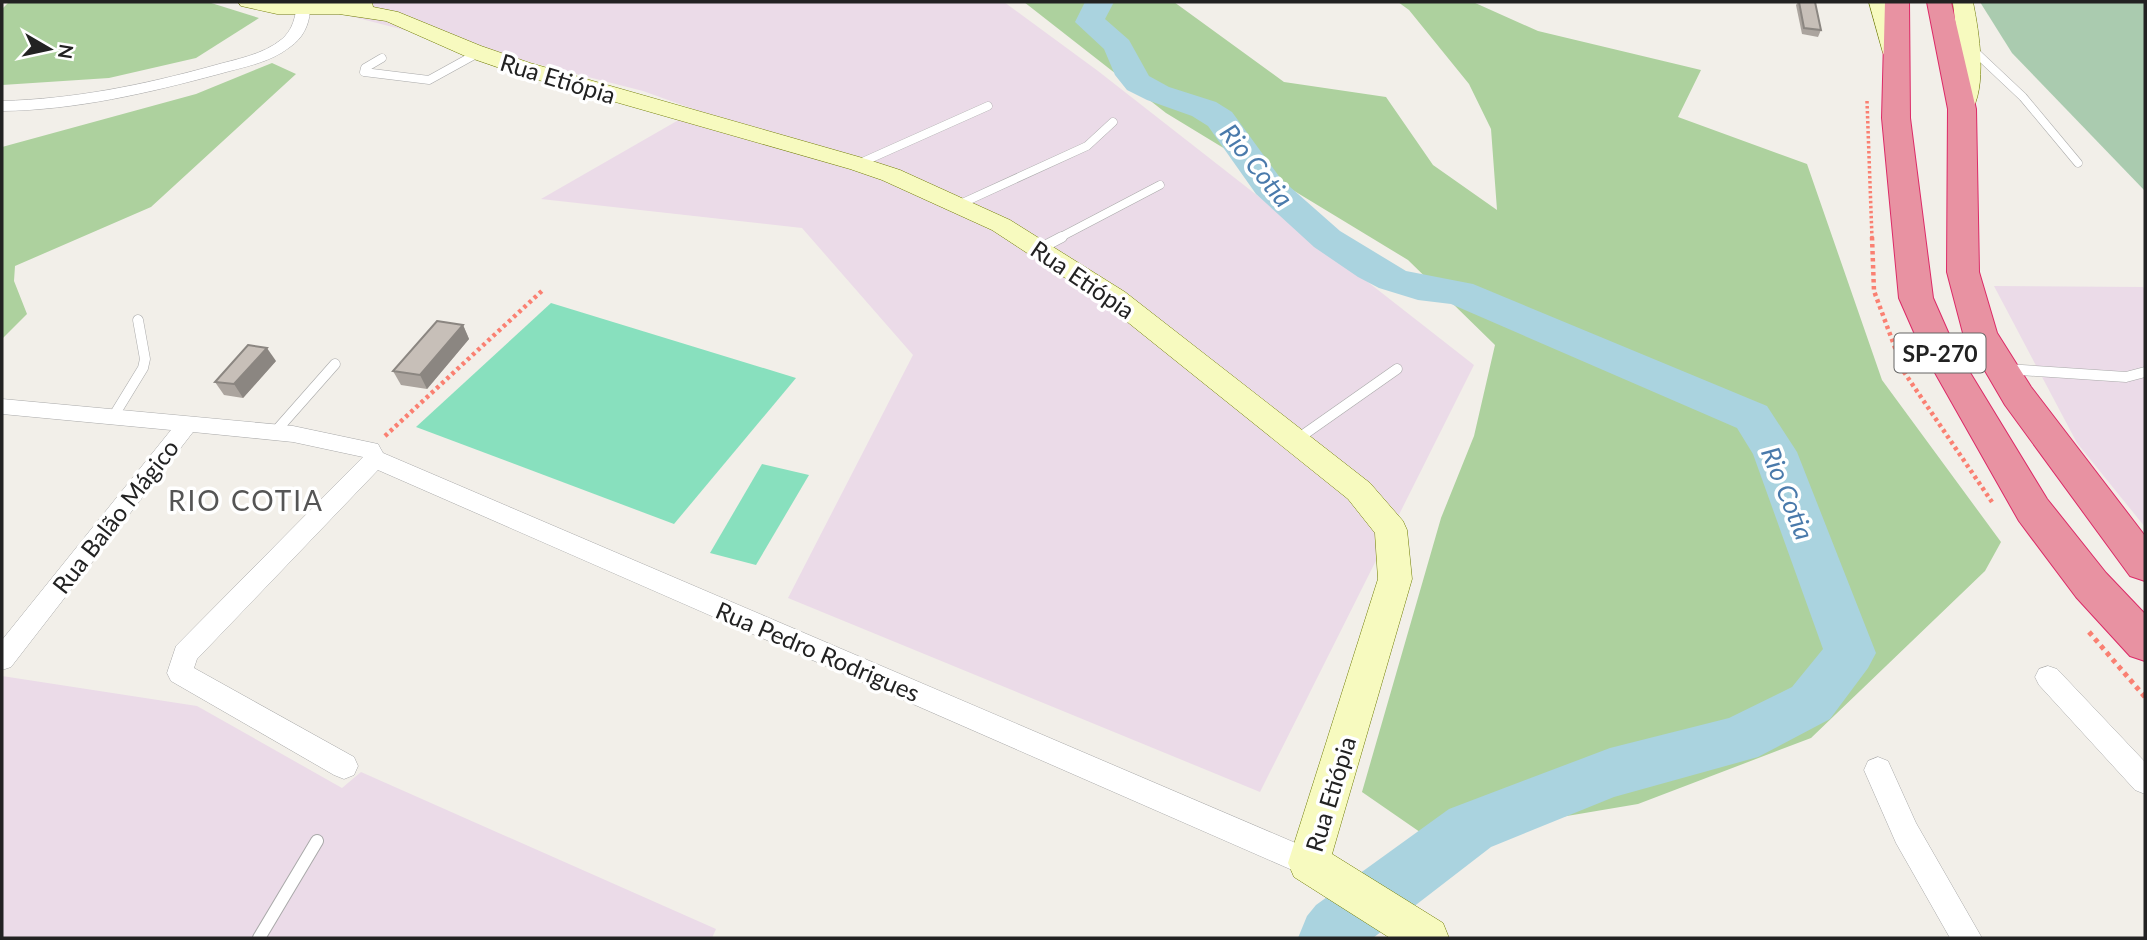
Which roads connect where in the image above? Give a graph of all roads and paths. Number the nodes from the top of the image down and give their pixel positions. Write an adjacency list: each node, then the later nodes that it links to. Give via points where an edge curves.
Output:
1 (248, 2): 7 (street)
2 (1879, 2): 10 (street)
3 (1896, 2): 10 (highway, SP-270)
4 (1939, 2): 14 (highway, SP-270)
5 (1963, 2): 8 (street)
6 (393, 6): 7 (street, Rua Etiópia); 9 (street, Rua Etiópia)
7 (303, 12): 12 (street, via 292,38 256,58 91,98)
8 (1970, 47): 14 (street, via 1970,79); 16 (lane, via 2023,97)
9 (478, 52): 11 (lane, via 429,80 364,72); 17 (street, Rua Etiópia)
10 (1894, 53): 34 (highway, SP-270, via 1896,118 1916,298 1938,348 2006,466 2033,510)
11 (382, 58)
12 (2, 106)
13 (988, 106): 17 (lane)
14 (1962, 109): 24 (highway, SP-270, via 1963,272 1980,333)
15 (1113, 122): 19 (lane, via 1087,146)
16 (2078, 163)
17 (858, 164): 19 (street, Rua Etiópia)
18 (1160, 185): 20 (lane)
19 (958, 205): 20 (street, Rua Etiópia)
20 (1039, 249): 31 (street, Rua Etiópia, via 1115,298)
21 (544, 289): 32 (path)
22 (138, 320): 28 (lane, via 143,368)
23 (335, 364): 30 (lane)
24 (2002, 368): 26 (lane, via 2113,377); 33 (highway, SP-270, via 2075,475)
25 (1397, 369): 31 (lane)
26 (2145, 372)
27 (2, 406): 28 (street, Rua Balão Mágico)
28 (113, 417): 29 (street, Rua Balão Mágico)
29 (189, 422): 30 (street, Rua Pedro Rodrigues); 37 (street, Rua Balão Mágico)
30 (275, 432): 32 (street, Rua Pedro Rodrigues)
31 (1295, 440): 43 (street, Rua Etiópia, via 1359,491 1391,530 1395,579)
32 (372, 455): 39 (street, via 185,654 180,673); 43 (street, Rua Pedro Rodrigues)
33 (2145, 565)
34 (2091, 585): 35 (highway, SP-270); 36 (highway)
35 (2145, 643)
36 (2145, 657)
37 (2, 659)
38 (2048, 677): 41 (street)
39 (344, 766)
40 (1878, 770): 46 (street, via 1906,833)
41 (2145, 781)
42 (317, 841): 45 (lane)
43 (1323, 872): 44 (street, Rua Pedro Rodrigues)
44 (1426, 936)
45 (259, 938)
46 (1967, 938)

